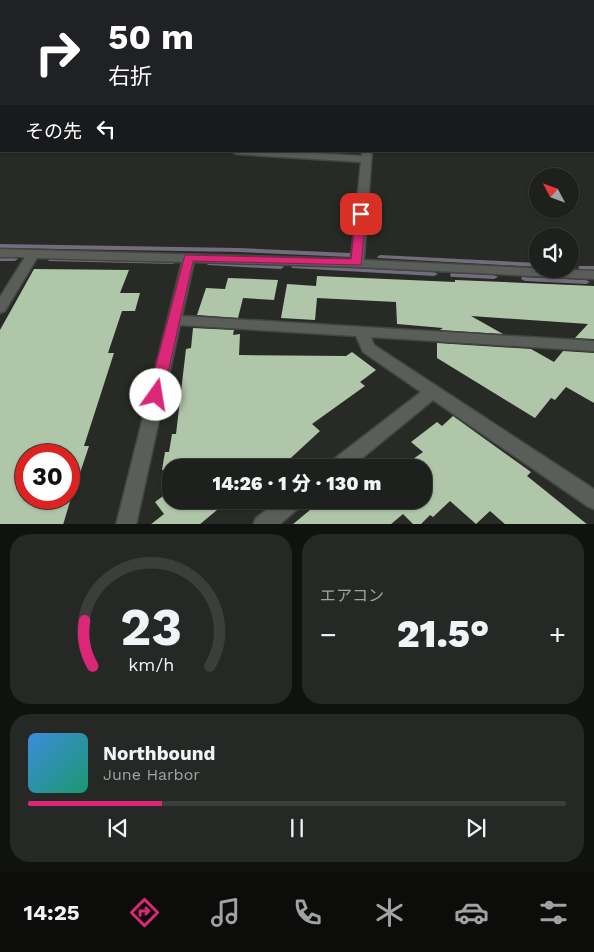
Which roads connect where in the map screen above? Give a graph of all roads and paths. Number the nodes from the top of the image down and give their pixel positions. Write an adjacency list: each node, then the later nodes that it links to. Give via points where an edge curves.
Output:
1 (269, 152): 2 (street)
2 (367, 155): 6 (street)
3 (0, 253): 4 (street)
4 (33, 254): 5 (street); 8 (street)
5 (188, 257): 6 (street); 9 (street)
6 (357, 263): 7 (street)
7 (594, 275)
8 (0, 308)
9 (173, 320): 10 (street); 16 (street)
10 (362, 332): 11 (street); 12 (street, via 368,348)
11 (594, 346)
12 (432, 392): 13 (street); 14 (street)
13 (347, 459)
14 (594, 500)
15 (282, 509): 17 (street)
16 (126, 524)
17 (263, 524)

